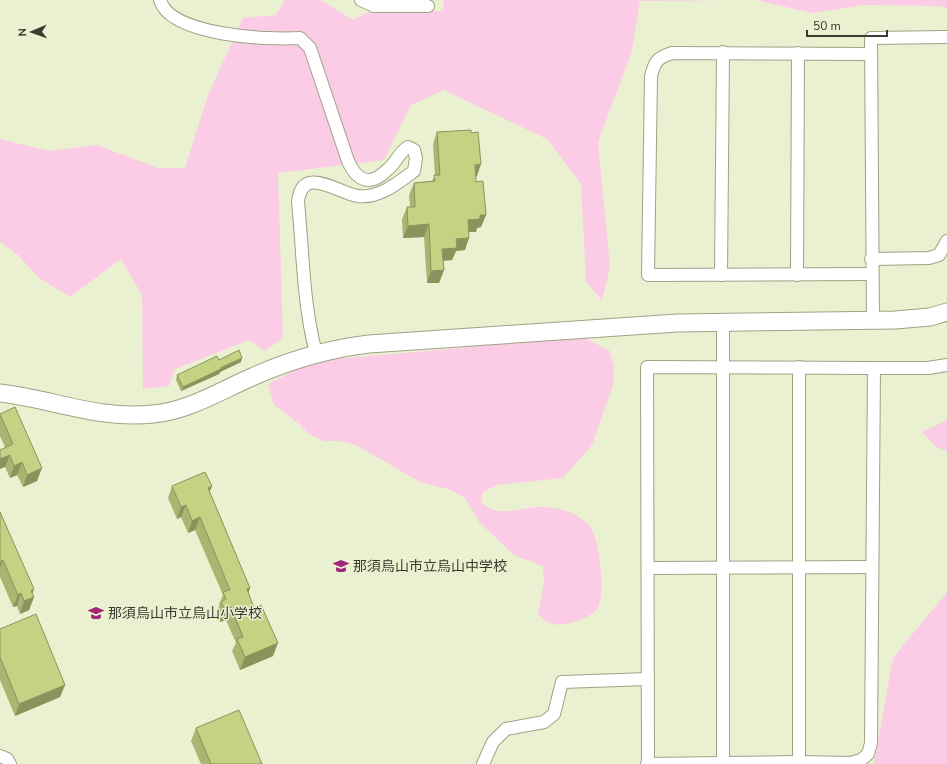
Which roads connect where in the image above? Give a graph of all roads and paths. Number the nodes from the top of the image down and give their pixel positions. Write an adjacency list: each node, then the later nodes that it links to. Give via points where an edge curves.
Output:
1 (160, 0): 16 (street, via 165,10 184,23 236,37 300,38 310,48 348,161 359,178 369,180 379,176 387,171 408,146 414,150 414,171 379,193 358,196 324,183 313,182 304,186 299,193 307,295)
2 (361, 0): 3 (street, via 374,6)
3 (428, 6)
4 (947, 37): 7 (street, via 871,38)
5 (723, 52): 6 (street); 11 (street); 11 (street, via 672,53 662,56 654,64 651,76 648,275)
6 (798, 53): 7 (street); 12 (street)
7 (870, 54): 9 (street)
8 (947, 241): 9 (street, via 939,255 929,258)
9 (871, 259): 10 (street)
10 (871, 274): 12 (street); 14 (street)
11 (721, 275): 12 (street)
12 (797, 275)
13 (947, 312): 14 (street, via 915,319)
14 (873, 321): 15 (street)
15 (723, 322): 16 (street, via 649,324 376,343); 18 (street)
16 (316, 353): 21 (street, via 188,405 154,414 98,413)
17 (947, 365): 20 (street, via 928,368)
18 (723, 367): 19 (street); 24 (street, via 647,367); 25 (street)
19 (799, 368): 20 (street); 22 (street)
20 (874, 368): 23 (street)
21 (0, 393)
22 (799, 567): 23 (street); 25 (street); 29 (street)
23 (872, 567): 29 (street, via 871,743 868,754 861,760 850,763)
24 (648, 568): 25 (street); 26 (street)
25 (723, 568): 28 (street)
26 (648, 679): 31 (street, via 562,682 554,714 544,722 506,729 493,742); 32 (street)
27 (0, 756): 30 (street, via 7,759)
28 (723, 762): 29 (street); 32 (street)
29 (799, 762)
30 (10, 764)
31 (483, 764)
32 (648, 764)

